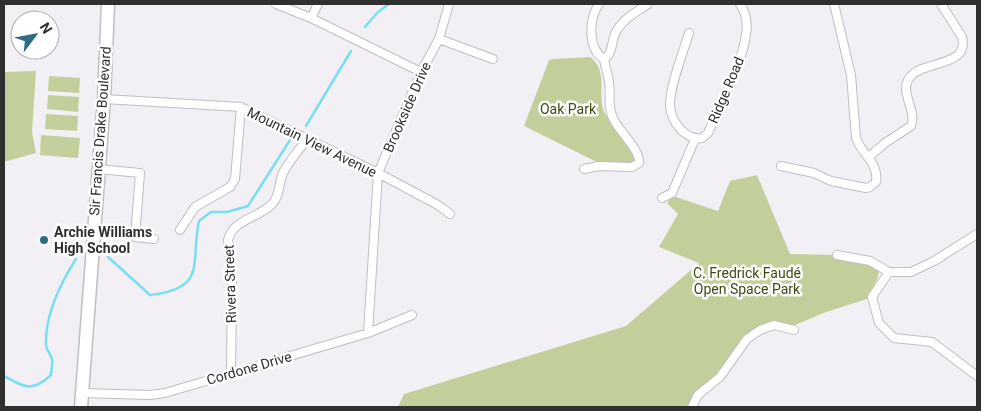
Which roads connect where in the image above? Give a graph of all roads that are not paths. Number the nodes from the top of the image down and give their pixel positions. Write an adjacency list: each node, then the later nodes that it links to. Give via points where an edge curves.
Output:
1 (108, 4): 16 (main road, Sir Francis Drake Boulevard)
2 (276, 4): 10 (street)
3 (318, 4): 10 (street)
4 (449, 4): 12 (street, Brookside Drive)
5 (599, 4): 14 (street, via 592,22 592,37 595,50)
6 (648, 4): 14 (street, via 627,18 617,30 611,52)
7 (740, 4): 19 (street, Ridge Road, via 747,20 744,48 708,133)
8 (834, 4): 20 (street, via 851,75 856,138 858,145)
9 (941, 4): 20 (street, via 962,37 960,53 950,61 927,66 913,74 905,90 912,114 911,126)
10 (311, 18): 15 (street)
11 (689, 33): 19 (street, via 670,105 675,122)
12 (438, 39): 13 (street); 15 (street, Brookside Drive)
13 (493, 59)
14 (604, 59): 23 (street, via 609,82 609,110 640,160 632,166)
15 (421, 72): 24 (street, Brookside Drive)
16 (104, 99): 17 (street, Mountain View Avenue); 22 (main road, Sir Francis Drake Boulevard)
17 (241, 107): 18 (street, Mountain View Avenue); 27 (street, via 235,179 230,187 195,206)
18 (307, 139): 24 (street, Mountain View Avenue); 35 (street, Rivera Street, via 283,172 275,201 236,226 229,235 232,281)
19 (695, 139): 25 (street, via 672,193)
20 (870, 156): 21 (street, via 876,179 866,188)
21 (781, 166)
22 (98, 169): 29 (street, via 140,172 136,237); 37 (main road, Sir Francis Drake Boulevard)
23 (584, 169)
24 (378, 173): 26 (street, Mountain View Avenue); 34 (street, Brookside Drive)
25 (662, 198)
26 (450, 214)
27 (180, 230)
28 (977, 234): 31 (street, via 911,272)
29 (154, 238)
30 (837, 255): 31 (street, via 870,261)
31 (889, 272): 36 (street, via 872,297 879,324 894,338 932,342)
32 (412, 315): 34 (street, Cordone Drive)
33 (794, 330): 39 (street, via 774,325 747,339 720,377 698,395)
34 (368, 333): 35 (street, Cordone Drive)
35 (230, 373): 37 (street, Cordone Drive, via 165,393)
36 (977, 376)
37 (82, 393): 38 (main road, Sir Francis Drake Boulevard)
38 (80, 407)
39 (692, 407)

